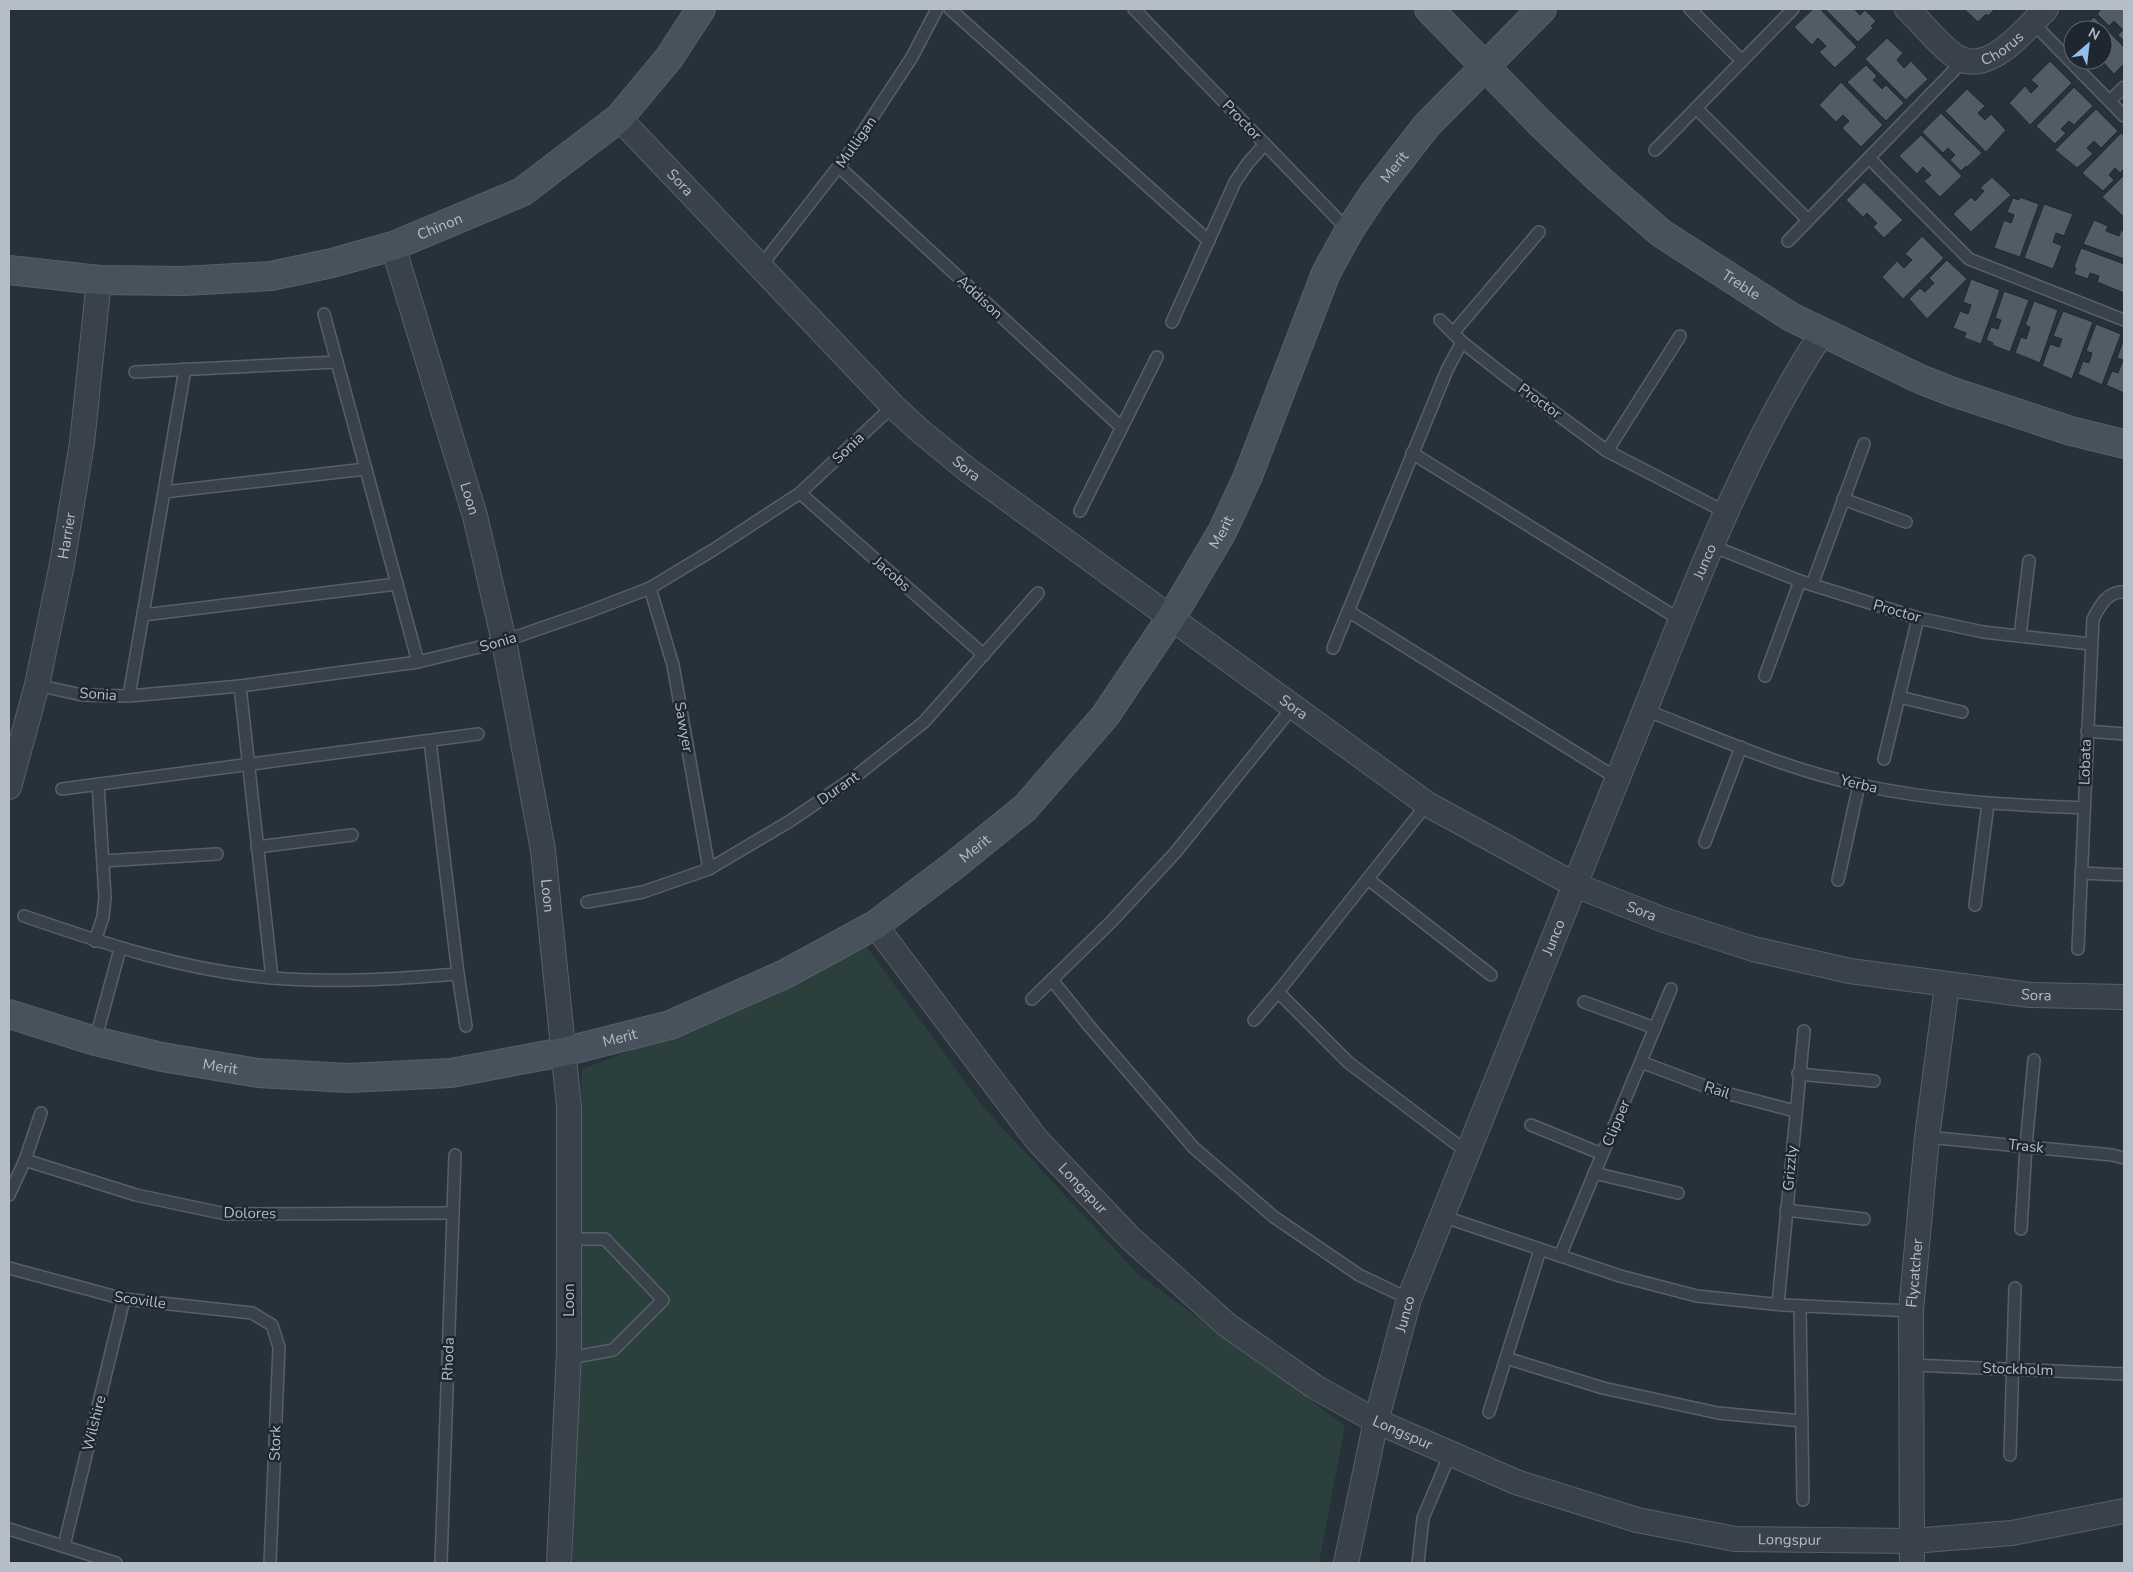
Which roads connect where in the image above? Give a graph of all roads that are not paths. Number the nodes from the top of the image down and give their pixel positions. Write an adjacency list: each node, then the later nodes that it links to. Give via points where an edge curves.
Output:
1 (701, 9): 18 (street, Chinon, via 669,58)
2 (937, 9): 22 (lane, Mulligan, via 912,57)
3 (950, 9): 26 (lane)
4 (1134, 9): 19 (lane, Proctor)
5 (1429, 9): 13 (street, Treble)
6 (1542, 9): 13 (street, Merit)
7 (1690, 9): 12 (lane)
8 (1793, 9): 12 (lane)
9 (1908, 9): 11 (street, Chorus, via 1952,54)
10 (2039, 16): 11 (street, Chorus, via 2005,50 1976,62); 15 (lane)
11 (1964, 60): 21 (lane)
12 (1742, 61): 16 (lane)
13 (1485, 64): 24 (street, Merit, via 1426,125); 37 (street, Treble, via 1540,123 1661,233 1791,317)
14 (2124, 87): 15 (lane)
15 (2110, 101): 17 (lane)
16 (1696, 108): 20 (lane); 23 (lane)
17 (2124, 116)
18 (619, 118): 28 (street, Chinon, via 522,192); 29 (street, Sora)
19 (1265, 144): 24 (lane, Proctor); 26 (lane, via 1235,182)
20 (1655, 150)
21 (1869, 158): 23 (lane); 34 (lane, via 1970,259)
22 (838, 167): 29 (lane, Mulligan); 45 (lane, Addison)
23 (1808, 220): 27 (lane)
24 (1349, 231): 67 (street, Merit, via 1326,274 1248,476 1222,532)
25 (1538, 232): 36 (lane)
26 (1209, 241): 35 (lane)
27 (1788, 241)
28 (393, 246): 31 (street, Chinon, via 271,276 184,281); 71 (street, Loon, via 475,516)
29 (761, 266): 44 (street, Sora)
30 (9, 270): 31 (street, Chinon)
31 (99, 280): 77 (street, Harrier, via 82,443)
32 (324, 314): 41 (lane)
33 (1440, 320): 36 (lane, Proctor)
34 (2124, 320)
35 (1172, 322)
36 (1453, 333): 39 (lane, Proctor)
37 (1822, 333): 47 (street, Treble, via 1953,392 2071,431); 55 (street, Junco, via 1778,405)
38 (1680, 336): 48 (lane)
39 (1462, 342): 48 (lane, Proctor); 49 (lane)
40 (1157, 357): 45 (lane)
41 (337, 362): 42 (lane); 50 (lane)
42 (185, 369): 43 (lane); 51 (lane)
43 (134, 372)
44 (893, 406): 52 (lane, Sonia); 67 (street, Sora, via 969,471)
45 (1121, 427): 54 (lane)
46 (1864, 444): 53 (lane)
47 (2124, 444)
48 (1607, 451): 55 (lane, Proctor)
49 (1412, 454): 65 (lane); 69 (lane)
50 (366, 469): 51 (lane); 60 (lane)
51 (164, 492): 66 (lane)
52 (800, 494): 62 (lane, Sonia); 74 (lane, Jacobs)
53 (1844, 499): 56 (lane); 61 (lane)
54 (1080, 511)
55 (1727, 513): 57 (street, Junco)
56 (1906, 522)
57 (1712, 546): 59 (lane, Proctor); 69 (street, Junco)
58 (2029, 561): 70 (lane)
59 (1800, 581): 61 (lane, Proctor); 76 (lane)
60 (397, 584): 66 (lane); 75 (lane)
61 (1812, 585): 68 (lane, Proctor)
62 (650, 588): 71 (lane, Sonia); 104 (lane, Sawyer, via 673,665)
63 (2124, 592): 72 (lane, Lobata, via 2103,599 2093,619)
64 (1038, 593): 74 (lane, Durant)
65 (1348, 611): 73 (lane); 91 (lane)
66 (144, 615): 79 (lane)
67 (1170, 618): 81 (street, Sora); 113 (street, Merit, via 1105,716 1025,808)
68 (1918, 618): 70 (lane, Proctor); 80 (lane)
69 (1682, 620): 82 (street, Junco)
70 (2020, 636): 72 (lane, Proctor)
71 (504, 642): 75 (lane, Sonia); 133 (street, Loon, via 543,850)
72 (2090, 644): 84 (lane, Lobata)
73 (1333, 648)
74 (984, 655): 104 (lane, Durant, via 924,722 856,776 790,821)
75 (418, 662): 78 (lane, Sonia)
76 (1765, 676)
77 (37, 685): 79 (lane, Sonia, via 82,695); 94 (street, Harrier)
78 (240, 686): 79 (lane, Sonia); 90 (lane)
79 (129, 696)
80 (1899, 697): 83 (lane); 89 (lane)
81 (1292, 708): 96 (street, Sora); 120 (lane, via 1175,853 1112,922)
82 (1645, 710): 88 (lane, Yerba); 91 (street, Junco)
83 (1962, 712)
84 (2087, 731): 86 (lane); 98 (lane, Lobata)
85 (478, 734): 87 (lane)
86 (2124, 734)
87 (430, 741): 90 (lane); 117 (lane)
88 (1741, 747): 93 (lane, Yerba); 100 (lane)
89 (1884, 759)
90 (248, 764): 92 (lane); 101 (lane)
91 (1618, 779): 109 (street, Junco)
92 (98, 784): 95 (lane); 103 (lane)
93 (1860, 785): 97 (lane, Yerba); 108 (lane)
94 (9, 787)
95 (62, 789)
96 (1427, 804): 107 (lane); 109 (street, Sora)
97 (1988, 804): 98 (lane, Yerba); 111 (lane)
98 (2084, 808): 105 (lane, Lobata)
99 (352, 835): 101 (lane)
100 (1705, 842)
101 (258, 847): 119 (lane)
102 (217, 854): 103 (lane)
103 (103, 861): 114 (lane, via 105,907)
104 (709, 868): 110 (lane, Durant, via 643,892)
105 (2081, 873): 106 (lane); 116 (lane, Lobata)
106 (2124, 876)
107 (1368, 879): 118 (lane); 123 (lane)
108 (1838, 880)
109 (1575, 885): 121 (street, Sora, via 1664,920 1753,949 1850,971); 143 (street, Junco)
110 (587, 902)
111 (1975, 905)
112 (24, 916): 114 (lane)
113 (875, 925): 133 (street, Merit, via 786,974 670,1025); 173 (street, Longspur, via 1037,1140 1130,1238 1227,1325 1315,1387)
114 (95, 941): 115 (lane)
115 (120, 949): 119 (lane, via 170,962); 132 (lane)
116 (2078, 949)
117 (458, 974): 119 (lane, via 363,981); 129 (lane)
118 (1491, 975)
119 (272, 978)
120 (1052, 980): 125 (lane); 162 (lane, via 1194,1148 1274,1217 1359,1275)
121 (1947, 985): 124 (street, Sora, via 2030,995); 141 (street, Flycatcher)
122 (1671, 989): 130 (lane, Clipper)
123 (1278, 992): 128 (lane); 143 (lane, via 1348,1063)
124 (2124, 997)
125 (1032, 999)
126 (1584, 1002): 130 (lane)
127 (9, 1014): 132 (street, Merit)
128 (1254, 1020)
129 (466, 1026)
130 (1655, 1028): 135 (lane, Clipper)
131 (1804, 1031): 136 (lane, Grizzly)
132 (95, 1041): 133 (street, Merit, via 162,1057 258,1073 349,1078 451,1073)
133 (563, 1052): 156 (street, Loon, via 569,1107)
134 (2034, 1060): 142 (lane)
135 (1641, 1062): 138 (lane, Rail, via 1718,1091); 144 (lane, Clipper)
136 (1798, 1074): 137 (lane); 138 (lane, Grizzly)
137 (1874, 1081)
138 (1795, 1110): 151 (lane, Grizzly)
139 (41, 1113): 147 (lane)
140 (1531, 1125): 144 (lane)
141 (1927, 1137): 142 (lane, Trask); 165 (street, Flycatcher)
142 (2026, 1146): 146 (lane, Trask); 155 (lane)
143 (1467, 1152): 153 (street, Junco)
144 (1602, 1154): 148 (lane, Clipper)
145 (455, 1155): 152 (lane, Rhoda)
146 (2124, 1158)
147 (24, 1160): 150 (lane); 152 (lane, Dolores, via 136,1196 226,1214)
148 (1594, 1172): 149 (lane); 158 (lane, Clipper)
149 (1678, 1193)
150 (9, 1195)
151 (1786, 1210): 154 (lane); 163 (lane, Grizzly)
152 (454, 1213): 184 (lane, Rhoda)
153 (1442, 1216): 157 (lane); 162 (street, Junco)
154 (1864, 1219)
155 (2021, 1229)
156 (569, 1239): 167 (street, Loon); 167 (lane, via 605,1239 663,1300 613,1350)
157 (1540, 1250): 158 (lane); 168 (lane)
158 (1560, 1256): 163 (lane, via 1697,1296)
159 (9, 1268): 161 (lane, Scoville)
160 (2015, 1288): 170 (lane)
161 (124, 1299): 166 (lane, Scoville, via 252,1313); 180 (lane, Wilshire)
162 (1409, 1299): 173 (street, Junco)
163 (1778, 1304): 164 (lane)
164 (1800, 1306): 165 (lane); 174 (lane)
165 (1911, 1311): 169 (street, Flycatcher)
166 (272, 1324): 183 (lane, Stork, via 279,1347)
167 (569, 1358): 185 (street, Loon)
168 (1506, 1358): 172 (lane); 174 (lane, via 1603,1388 1718,1412)
169 (1912, 1365): 170 (lane, Stockholm); 181 (street, Flycatcher)
170 (2012, 1369): 171 (lane, Stockholm); 176 (lane)
171 (2124, 1374)
172 (1489, 1412)
173 (1376, 1421): 175 (street, Longspur); 186 (street, Junco)
174 (1802, 1421): 177 (lane)
175 (1450, 1454): 181 (street, Longspur, via 1516,1482 1637,1520 1736,1539); 187 (lane, via 1423,1518)
176 (2010, 1455)
177 (1803, 1500)
178 (2124, 1511): 181 (street, Longspur)
179 (9, 1529): 180 (lane)
180 (64, 1546): 182 (lane)
181 (1912, 1552)
182 (116, 1563)
183 (270, 1563)
184 (441, 1563)
185 (559, 1563)
186 (1346, 1563)
187 (1418, 1563)

